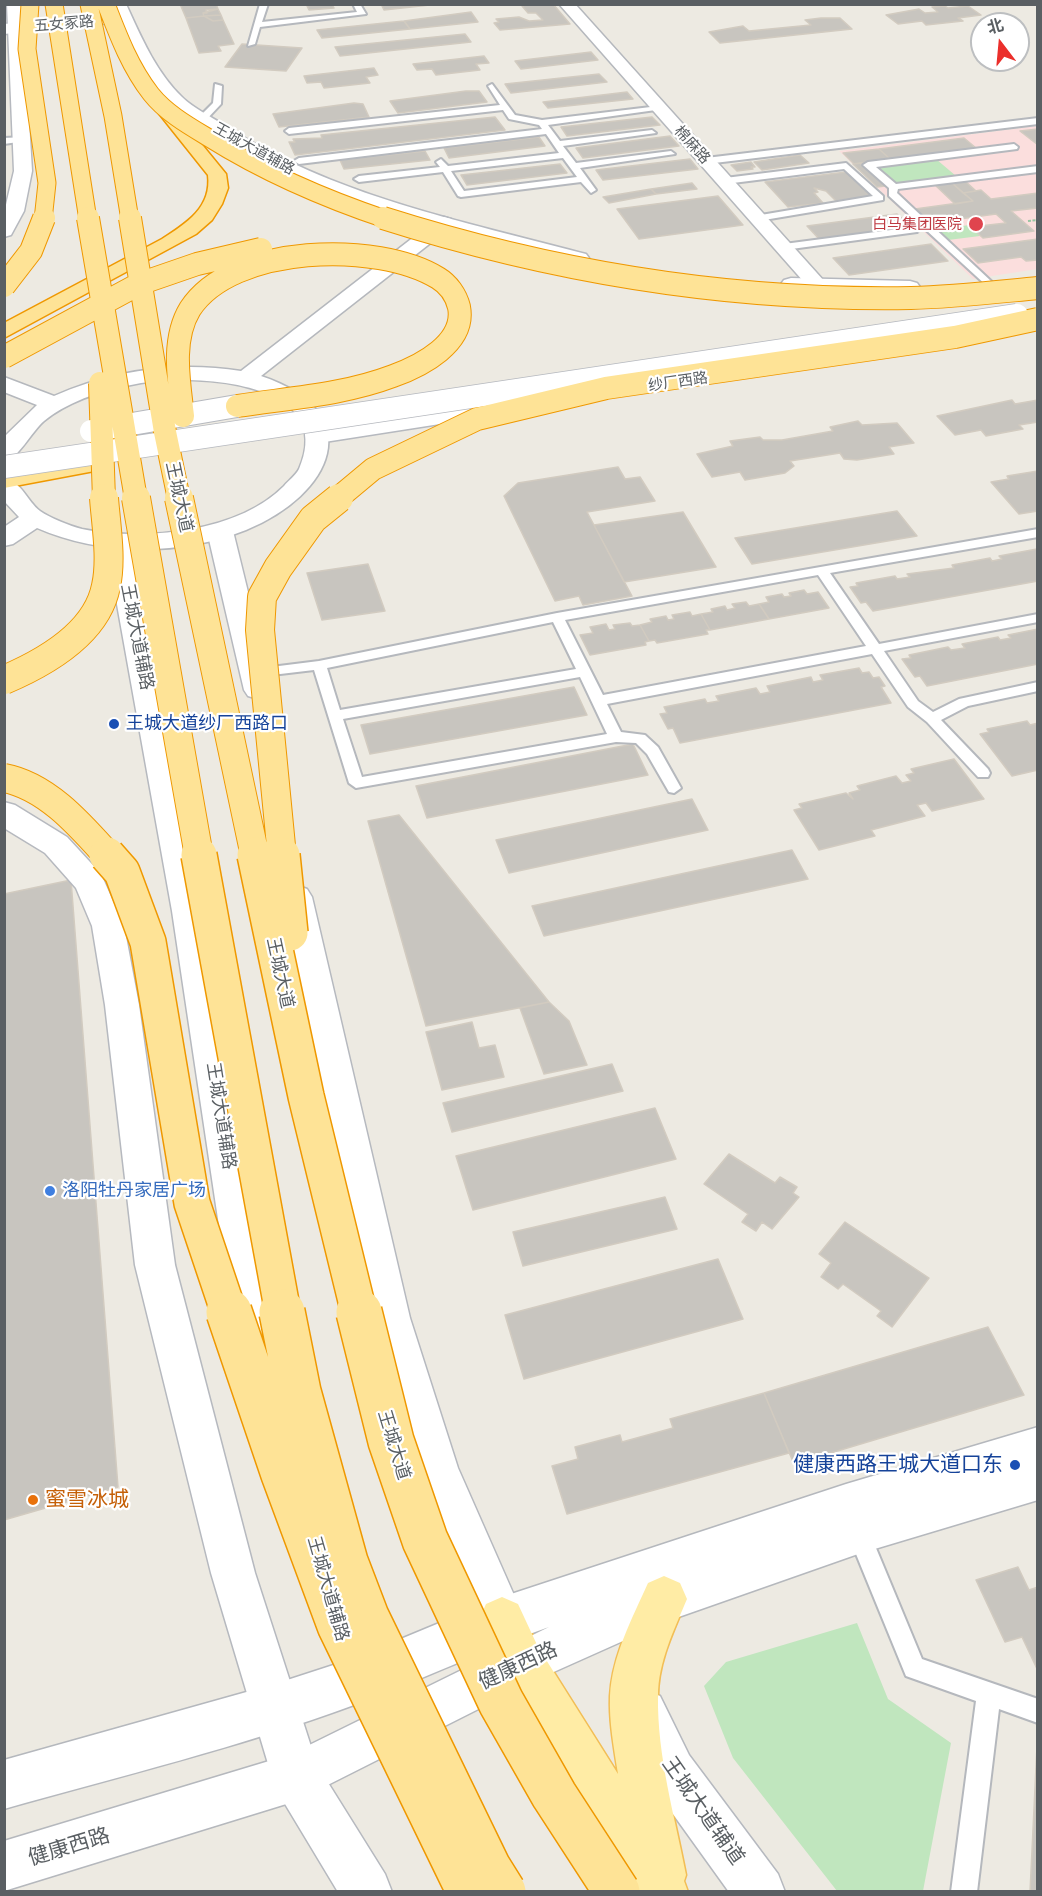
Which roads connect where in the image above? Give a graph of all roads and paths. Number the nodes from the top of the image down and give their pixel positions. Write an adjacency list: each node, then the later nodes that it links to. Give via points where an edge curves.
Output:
1 (14, 4): 13 (main road)
2 (22, 4): 13 (main road)
3 (30, 4): 53 (highway, bridge, via 27,49 48,205 34,247)
4 (54, 4): 59 (highway, bridge)
5 (89, 4): 96 (highway, 王城大道, bridge, via 113,116 165,432)
6 (106, 4): 17 (highway, bridge, via 126,53)
7 (112, 4): 11 (main road, 王城大道辅路)
8 (264, 4): 12 (lane)
9 (356, 4): 12 (lane, via 362,14)
10 (566, 4): 19 (main road, 棉麻路)
11 (121, 11): 13 (main road, 五女冢路); 20 (main road, 王城大道辅路, via 137,47 162,84 177,102)
12 (259, 25): 14 (lane)
13 (11, 29): 28 (main road)
14 (251, 44)
15 (218, 86): 20 (lane, via 217,104)
16 (492, 86): 18 (lane)
17 (154, 97): 50 (highway, bridge, via 200,132 256,166 350,207 514,255); 61 (highway, bridge, via 217,174 219,188 213,204 205,216 170,243)
18 (506, 107): 22 (lane, via 512,117); 24 (lane)
19 (659, 109): 22 (lane); 34 (main road, 棉麻路)
20 (202, 119): 46 (main road, 王城大道辅路, via 290,171 382,206)
21 (1038, 121): 23 (lane)
22 (542, 123): 25 (lane)
23 (990, 126): 27 (lane); 34 (lane)
24 (289, 131)
25 (548, 132): 29 (lane); 30 (lane)
26 (652, 133): 29 (lane)
27 (998, 133)
28 (13, 140): 48 (main road, via 23,171 15,211)
29 (558, 144): 32 (lane)
30 (431, 145): 33 (lane); 37 (lane)
31 (671, 154): 35 (lane)
32 (565, 155): 35 (lane); 37 (lane)
33 (299, 160)
34 (706, 161): 40 (main road, 棉麻路)
35 (574, 166): 39 (lane)
36 (1038, 168): 41 (lane); 41 (lane, via 1016,149 868,165)
37 (446, 169): 38 (lane); 39 (lane, via 461,194)
38 (359, 179)
39 (583, 179): 42 (lane)
40 (725, 181): 43 (main road, 棉麻路); 43 (lane, via 846,166 880,198)
41 (894, 187): 52 (lane, via 892,194)
42 (591, 190)
43 (758, 218): 49 (main road, 棉麻路)
44 (1038, 220): 45 (path)
45 (1028, 221)
46 (450, 225): 54 (main road, via 567,255 655,272); 63 (main road)
47 (914, 230): 49 (lane)
48 (4, 231)
49 (784, 247): 54 (main road, 棉麻路)
50 (640, 280): 55 (highway, bridge, via 765,294 896,298); 62 (highway, bridge, via 398,241 323,241 241,253 159,276)
51 (1038, 280): 52 (main road)
52 (988, 284): 54 (main road)
53 (4, 286)
54 (818, 286)
55 (1038, 288)
56 (1038, 296): 70 (main road, bridge)
57 (1038, 312): 65 (main road, bridge)
58 (1038, 319): 96 (highway, bridge, via 955,337 606,388 477,419 373,469 314,519 262,597 260,630)
59 (106, 330): 87 (highway, bridge, via 99,418 106,589 96,611 77,634 47,659); 115 (highway, bridge, via 246,1123 298,1392 345,1562 366,1617)
60 (1038, 330): 69 (main road, 纱厂西路)
61 (4, 332)
62 (4, 357)
63 (253, 382): 68 (main road, via 198,372 147,375 98,386); 69 (main road, via 290,398 309,415)
64 (4, 384): 68 (main road)
65 (523, 389): 72 (main road, bridge); 73 (main road, bridge)
66 (4, 401): 68 (main road)
67 (237, 406): 70 (main road, bridge); 96 (highway, bridge, via 360,386 424,361 451,339 457,329 461,320 456,296 437,277 404,263 322,255 273,262 222,281 199,298 182,333 177,354 188,469)
68 (46, 409): 71 (main road, via 16,435)
69 (318, 436): 76 (main road, via 316,462 298,489 265,513)
70 (4, 448)
71 (4, 455)
72 (97, 464): 74 (highway)
73 (4, 467)
74 (4, 483): 75 (main road, via 12,501)
75 (33, 519): 78 (main road); 79 (main road, via 71,536)
76 (220, 531): 79 (main road, via 171,542); 86 (main road)
77 (1038, 533): 80 (lane)
78 (4, 539)
79 (119, 543): 103 (main road, 王城大道辅路, via 188,910 248,1286 282,1432)
80 (822, 570): 81 (lane); 83 (lane)
81 (557, 617): 84 (lane); 85 (lane)
82 (1038, 618): 83 (lane)
83 (876, 649): 89 (lane); 91 (lane, via 913,704)
84 (319, 665): 86 (lane); 90 (lane)
85 (584, 672): 89 (lane); 90 (lane)
86 (254, 673): 101 (main road, via 297,900 390,1318 438,1471)
87 (4, 680)
88 (1038, 686): 91 (lane, via 964,702)
89 (598, 701): 92 (lane)
90 (335, 716): 92 (lane, via 356,783)
91 (932, 718): 93 (lane)
92 (616, 736): 95 (lane, via 640,738 653,751)
93 (982, 773)
94 (7, 787): 106 (main road, via 90,882 108,926 122,1005 155,1265 230,1561); 114 (highway, bridge, via 46,798 76,820 100,844 125,881 148,942 192,1203 280,1462 339,1625)
95 (674, 788)
96 (306, 1096): 116 (highway, 王城大道, bridge, via 391,1441 425,1540 501,1702 554,1795)
97 (1038, 1448): 101 (main road, via 846,1506)
98 (1038, 1478): 99 (main road, 健康西路)
99 (858, 1532): 100 (main road, 健康西路); 104 (lane, via 914,1668)
100 (664, 1599): 102 (main road, 健康西路); 105 (main road, via 644,1648)
101 (502, 1620): 102 (main road); 103 (main road)
102 (522, 1663): 108 (main road, 健康西路); 117 (main road)
103 (355, 1681): 106 (main road); 108 (main road, 王城大道辅路)
104 (990, 1694): 107 (lane); 119 (lane)
105 (634, 1695): 117 (main road, via 638,1743); 118 (main road, 王城大道辅道, via 672,1773)
106 (275, 1708): 109 (main road); 110 (main road)
107 (1038, 1711)
108 (375, 1736): 109 (main road, 健康西路); 113 (main road)
109 (296, 1777): 111 (main road, 健康西路); 112 (main road)
110 (4, 1785)
111 (4, 1866)
112 (368, 1892)
113 (455, 1892)
114 (473, 1892)
115 (503, 1892)
116 (617, 1892)
117 (664, 1892)
118 (760, 1892)
119 (964, 1892)

